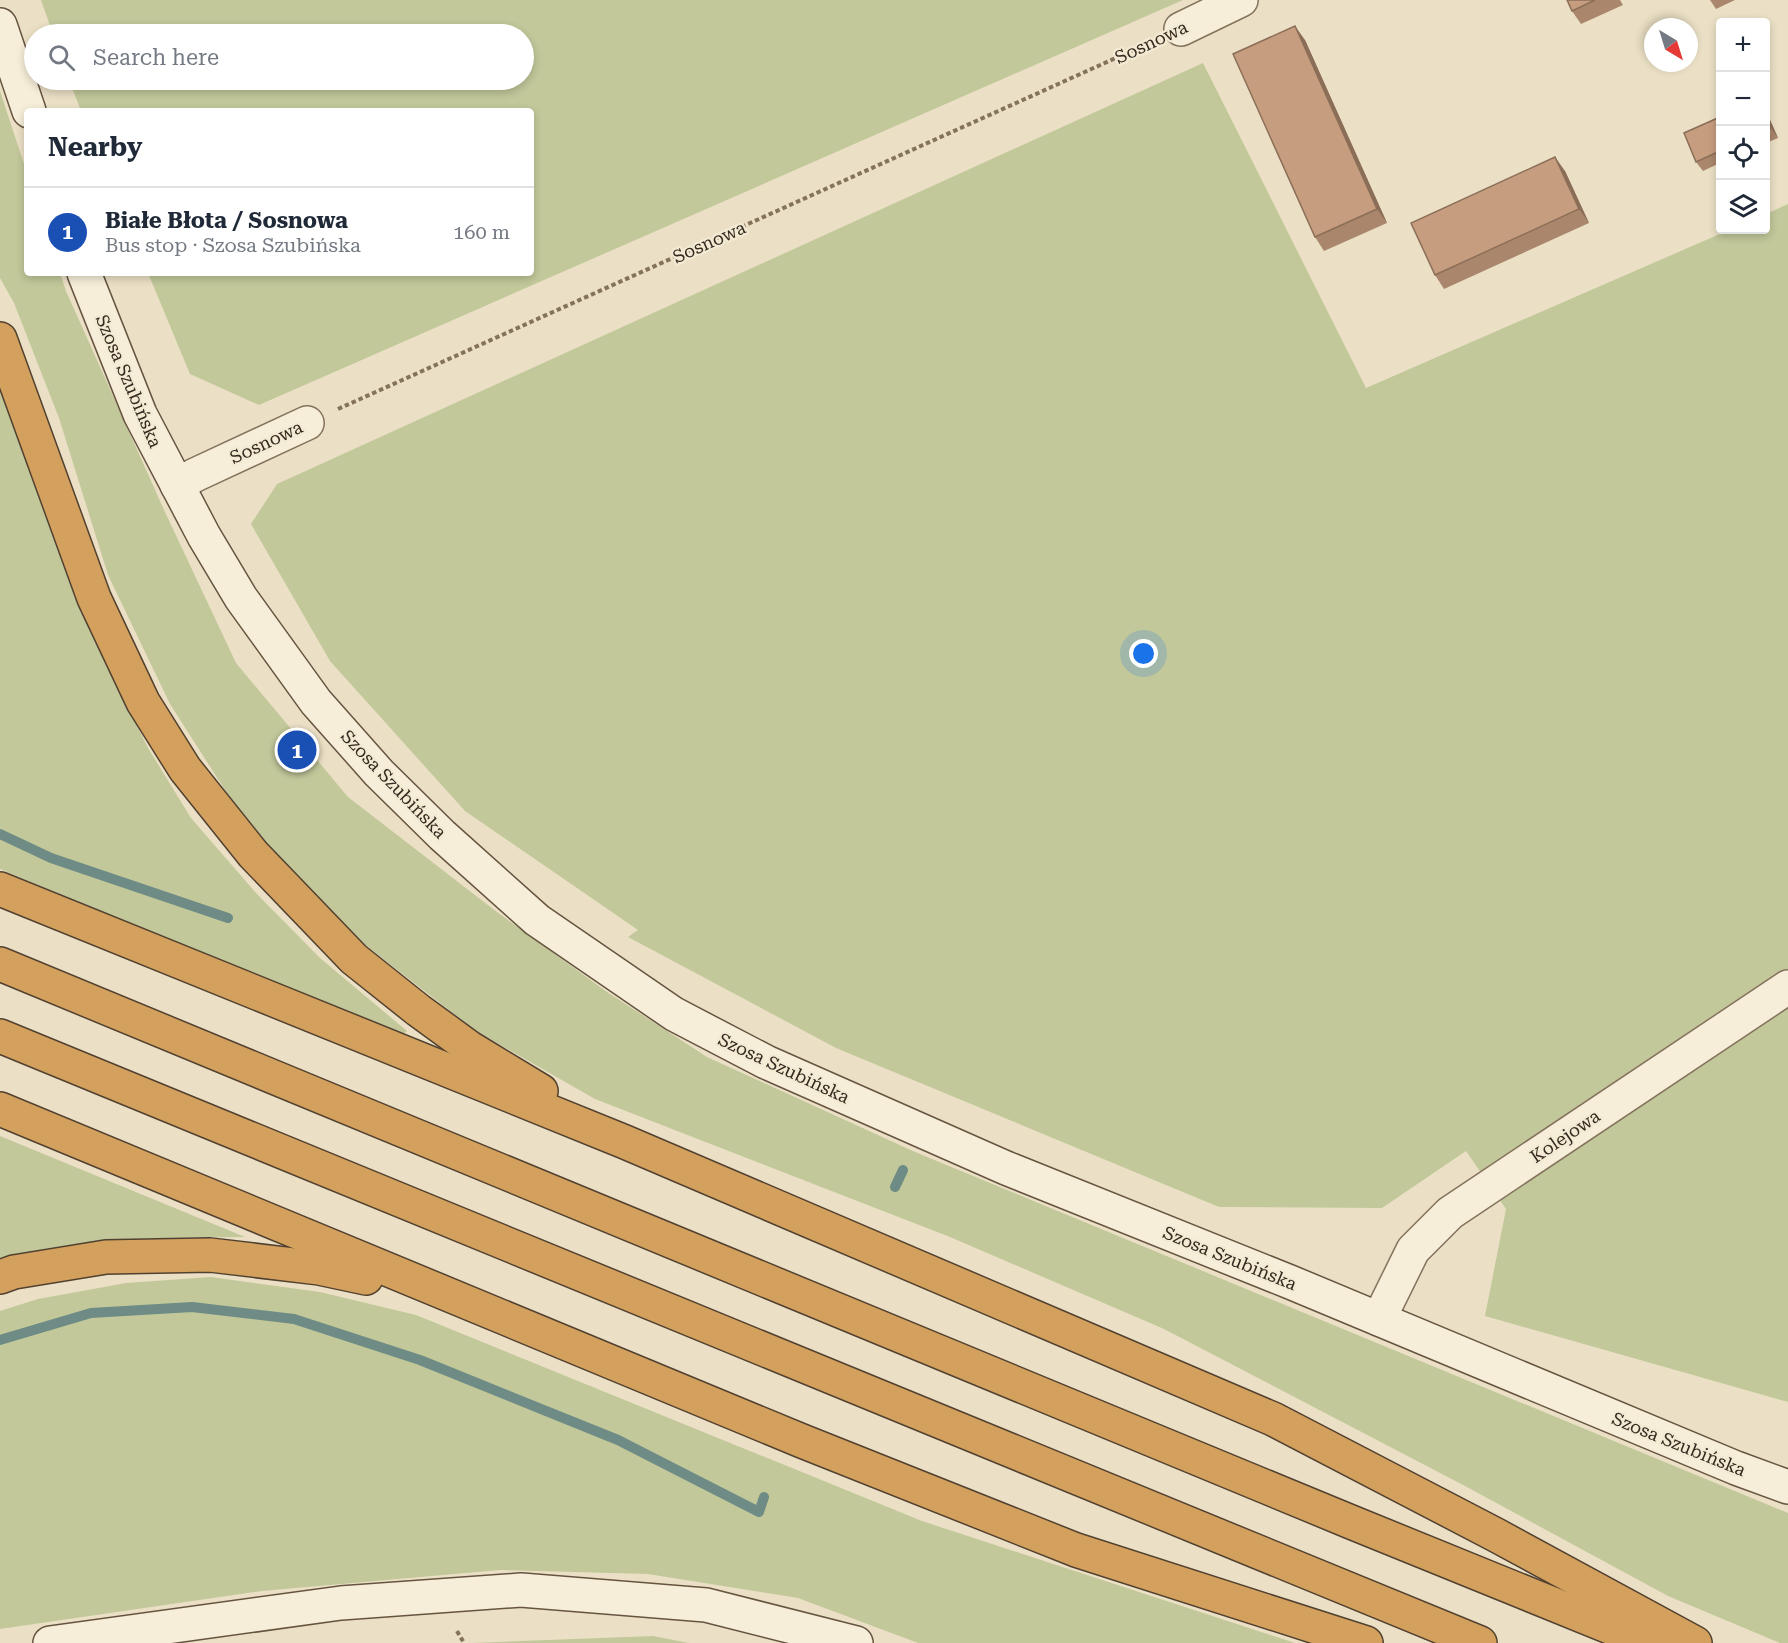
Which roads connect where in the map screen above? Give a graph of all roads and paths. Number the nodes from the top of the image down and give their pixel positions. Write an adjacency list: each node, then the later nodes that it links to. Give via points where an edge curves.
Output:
1 (1241, 0): 3 (street, Sosnowa)
2 (0, 25): 4 (street)
3 (1181, 29): 7 (path, Sosnowa)
4 (28, 108)
5 (85, 276): 8 (street, Szosa Szubińska, via 140,414)
6 (0, 339): 14 (highway, via 94,598 143,702 185,769 253,854 354,959 470,1048)
7 (307, 423): 8 (street, Sosnowa)
8 (177, 485): 17 (street, Szosa Szubińska, via 241,598 316,702 379,773 537,920 675,1014 766,1062 1006,1168)
9 (0, 889): 14 (highway)
10 (0, 964): 23 (highway)
11 (1788, 987): 17 (street, Kolejowa, via 1450,1213 1413,1250)
12 (0, 1036): 22 (highway)
13 (0, 1109): 16 (highway)
14 (625, 1142): 24 (highway, via 1274,1419)
15 (0, 1277): 16 (highway, via 106,1257 210,1255 318,1268)
16 (449, 1296): 21 (highway, via 1076,1550)
17 (1379, 1319): 18 (street, Szosa Szubińska)
18 (1788, 1487)
19 (50, 1643): 20 (street, via 341,1603 521,1590 706,1605)
20 (856, 1643)
21 (1366, 1643)
22 (1480, 1643)
23 (1649, 1643)
24 (1695, 1643)

